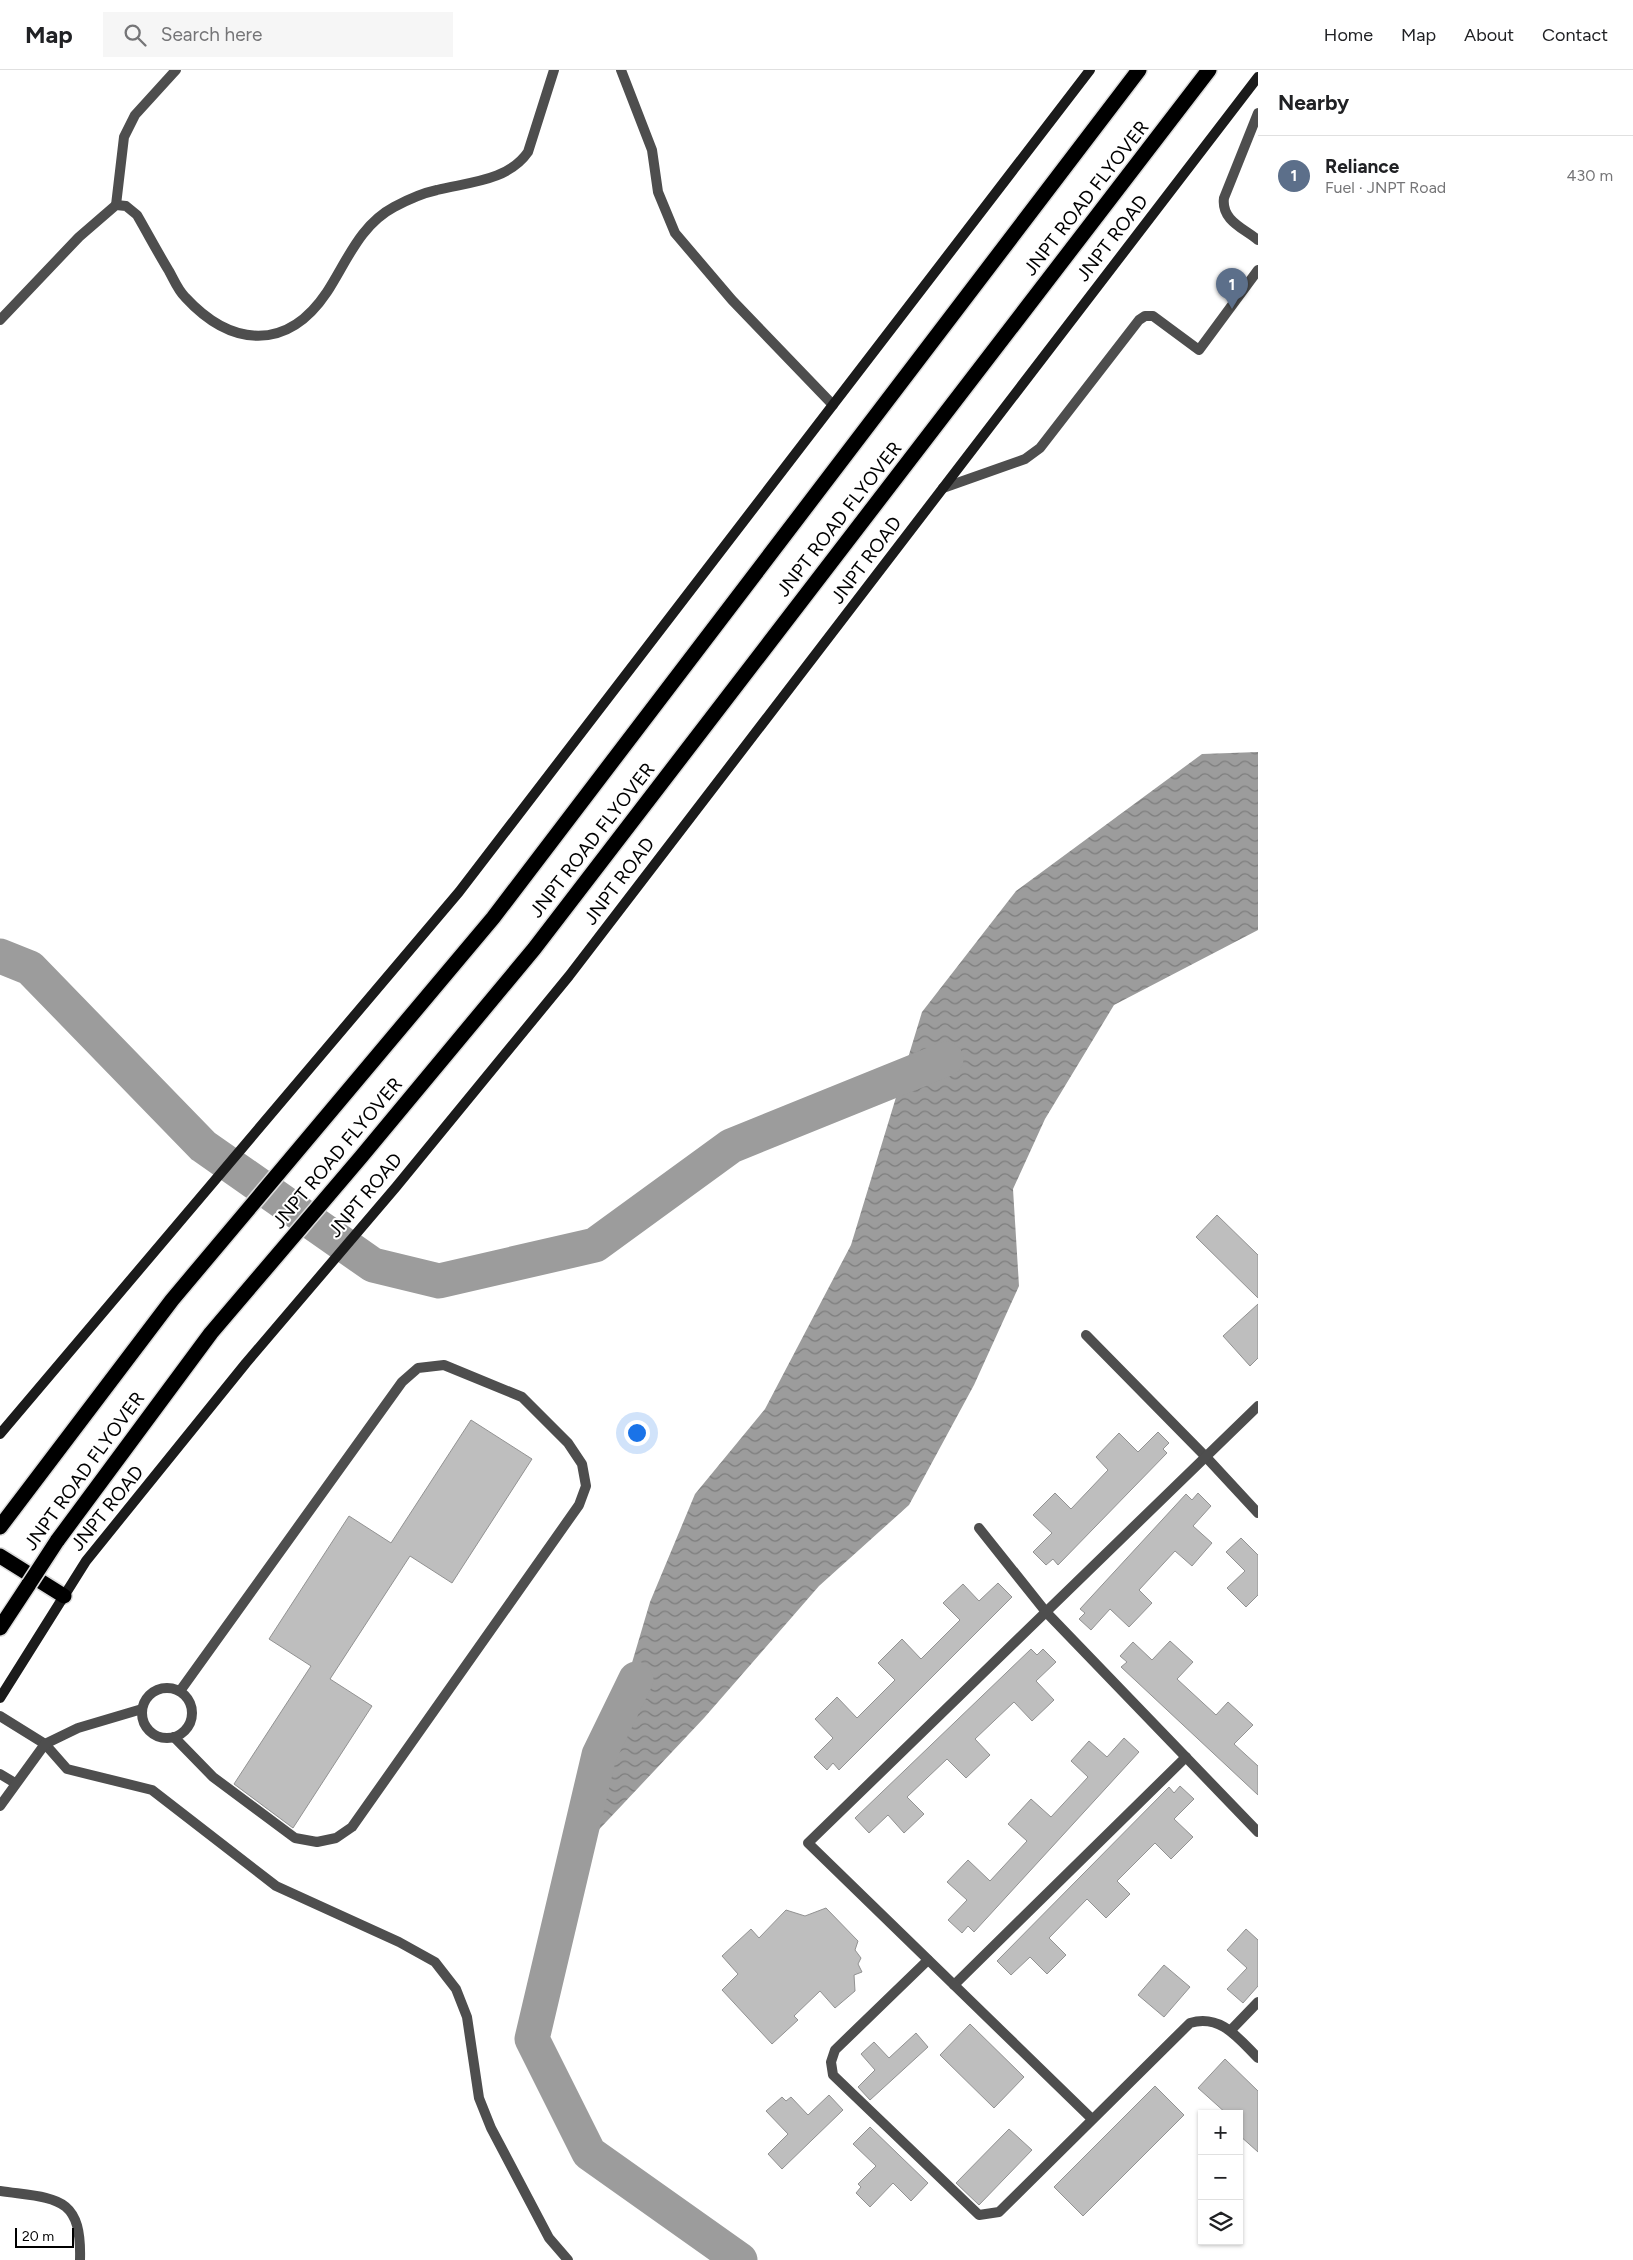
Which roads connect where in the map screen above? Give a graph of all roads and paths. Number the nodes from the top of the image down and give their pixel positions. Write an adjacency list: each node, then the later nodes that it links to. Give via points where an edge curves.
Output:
1 (176, 70): 9 (street, via 135,116 124,137)
2 (554, 70): 9 (street, via 528,152 521,162 505,173 434,190 394,207 372,222 311,311 284,330 266,337 242,336 202,314 183,296 137,215 126,206)
3 (621, 70): 13 (street, via 652,150 658,192 675,233 732,300)
4 (1090, 70): 13 (street)
5 (1139, 70): 20 (highway, JNPT ROAD FLYOVER, via 493,918 172,1300)
6 (1209, 70): 25 (highway, JNPT ROAD FLYOVER, bridge, via 534,949 210,1333 57,1541)
7 (1258, 77): 14 (street, JNPT ROAD)
8 (1258, 113): 10 (street, via 1223,207 1226,216)
9 (116, 204): 12 (street, via 79,237)
10 (1258, 240)
11 (1258, 270): 14 (street, via 1199,350 1153,316 1146,316 1139,320 1040,448 1025,459)
12 (0, 320)
13 (833, 405): 17 (street, via 459,892)
14 (942, 488): 23 (street, JNPT ROAD, via 569,976 246,1363 86,1561)
15 (1086, 1335): 18 (street)
16 (1258, 1406): 18 (street)
17 (0, 1434)
18 (1206, 1457): 19 (street); 24 (street)
19 (1258, 1513)
20 (0, 1527)
21 (979, 1528): 24 (street)
22 (0, 1556): 23 (highway)
23 (64, 1596): 27 (street, JNPT ROAD)
24 (1046, 1612): 32 (street); 37 (street, via 808,1843)
25 (0, 1628)
26 (180, 1691): 28 (street, via 173,1688 156,1690 145,1701); 30 (street, via 187,1697 192,1712 187,1728); 30 (street, via 402,1382 418,1368 444,1365 522,1397 568,1443 582,1464 586,1486 579,1505 352,1827 336,1838 317,1842 295,1838 213,1777)
27 (0, 1698)
28 (142, 1710): 30 (street, via 142,1718 150,1732 166,1738); 31 (street, via 78,1728)
29 (0, 1716): 31 (street)
30 (174, 1737)
31 (44, 1744): 34 (street); 45 (street, via 67,1768 152,1790 276,1886 399,1942 434,1962 456,1989 467,2017 479,2098 491,2128 550,2238)
32 (1186, 1757): 36 (street); 38 (street)
33 (0, 1774): 34 (street)
34 (15, 1783): 35 (street)
35 (0, 1806)
36 (1258, 1832)
37 (928, 1960): 38 (street); 42 (street, via 835,2050 831,2062 833,2075 840,2082 979,2216 998,2212)
38 (954, 1985): 42 (street)
39 (1258, 2002): 40 (street)
40 (1231, 2030): 41 (street); 42 (street, via 1204,2019 1190,2023)
41 (1258, 2058)
42 (1092, 2120)
43 (0, 2191): 44 (street, via 64,2204 75,2215 81,2240)
44 (80, 2260)
45 (568, 2260)

